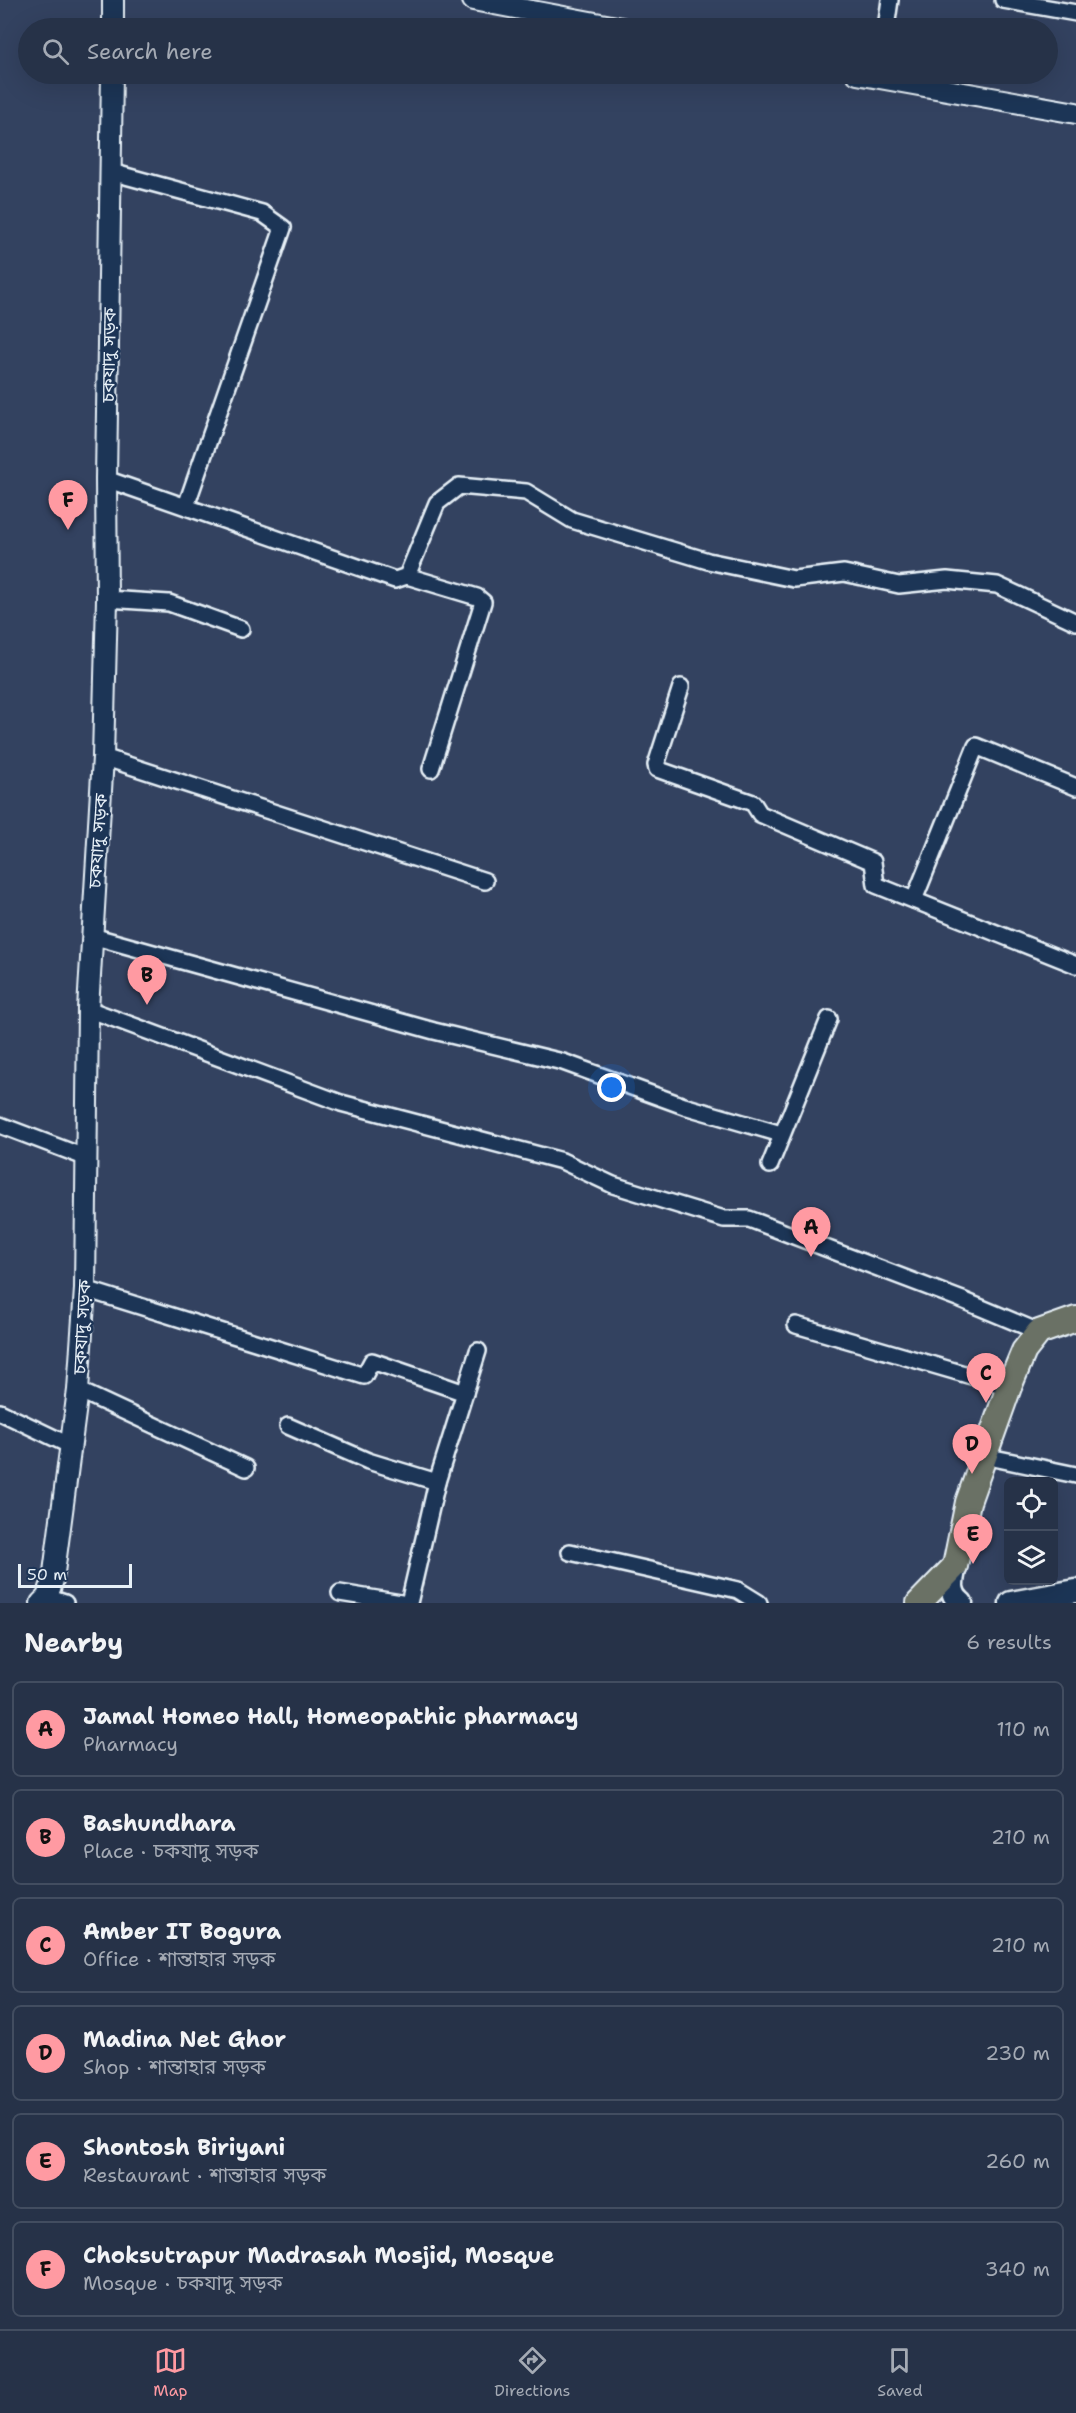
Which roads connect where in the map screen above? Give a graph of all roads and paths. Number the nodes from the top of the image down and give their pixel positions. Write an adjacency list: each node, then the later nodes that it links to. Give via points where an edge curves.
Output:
1 (113, 0): 6 (street)
2 (473, 0): 7 (street)
3 (890, 0): 8 (street)
4 (1003, 0): 5 (street)
5 (1076, 13)
6 (113, 18)
7 (569, 18)
8 (887, 18)
9 (112, 84): 12 (street, চকযাদু সড়ক)
10 (923, 84): 11 (street)
11 (1076, 113)
12 (111, 172): 13 (street, চকযাদু সড়ক); 14 (street, via 262,213 283,228)
13 (106, 479): 14 (street); 16 (street, চকযাদু সড়ক)
14 (186, 506): 15 (street, via 381,577 396,580)
15 (407, 576): 17 (street, via 437,503 459,486 526,492 572,520 708,561 794,579 844,573 899,585 947,580 997,585); 21 (street, via 483,602)
16 (108, 599): 18 (street, via 169,603); 20 (street, চকযাদু সড়ক)
17 (1076, 622)
18 (241, 629)
19 (681, 687): 24 (street, via 657,769 753,803 760,814 873,862 876,885)
20 (103, 757): 23 (street); 25 (street, চকযাদু সড়ক)
21 (431, 769)
22 (1076, 786): 24 (street, via 976,746)
23 (485, 881)
24 (914, 900): 26 (street)
25 (92, 936): 27 (street, চকযাদু সড়ক); 30 (street, via 434,1031 563,1062 684,1106)
26 (1076, 965)
27 (88, 1009): 31 (street, চকযাদু সড়ক); 36 (street, via 341,1103 562,1161 613,1185 724,1219 749,1219)
28 (828, 1019): 30 (street)
29 (0, 1125): 31 (street)
30 (781, 1134): 32 (street)
31 (87, 1158): 33 (street, চকযাদু সড়ক)
32 (770, 1165)
33 (85, 1289): 39 (street, চকযাদু সড়ক); 40 (street, via 364,1376 372,1361)
34 (1076, 1319): 36 (main road)
35 (796, 1325): 38 (street)
36 (1039, 1332): 38 (main road, via 1024,1352)
37 (478, 1351): 40 (street)
38 (1009, 1387): 44 (main road)
39 (78, 1390): 43 (street, চকযাদু সড়ক); 45 (street)
40 (465, 1393): 47 (street)
41 (0, 1412): 43 (street)
42 (288, 1426): 47 (street, via 368,1461)
43 (69, 1445): 52 (street, চকযাদু সড়ক)
44 (984, 1456): 46 (street); 49 (main road, via 968,1502)
45 (246, 1468)
46 (1076, 1475)
47 (437, 1482): 54 (street)
48 (570, 1552): 55 (street, via 738,1590)
49 (955, 1566): 56 (main road); 57 (main road, via 952,1589)
50 (1076, 1591): 58 (main road)
51 (340, 1593): 53 (street)
52 (51, 1601)
53 (401, 1603)
54 (410, 1603)
55 (759, 1603)
56 (919, 1603)
57 (961, 1603)
58 (1011, 1603)

